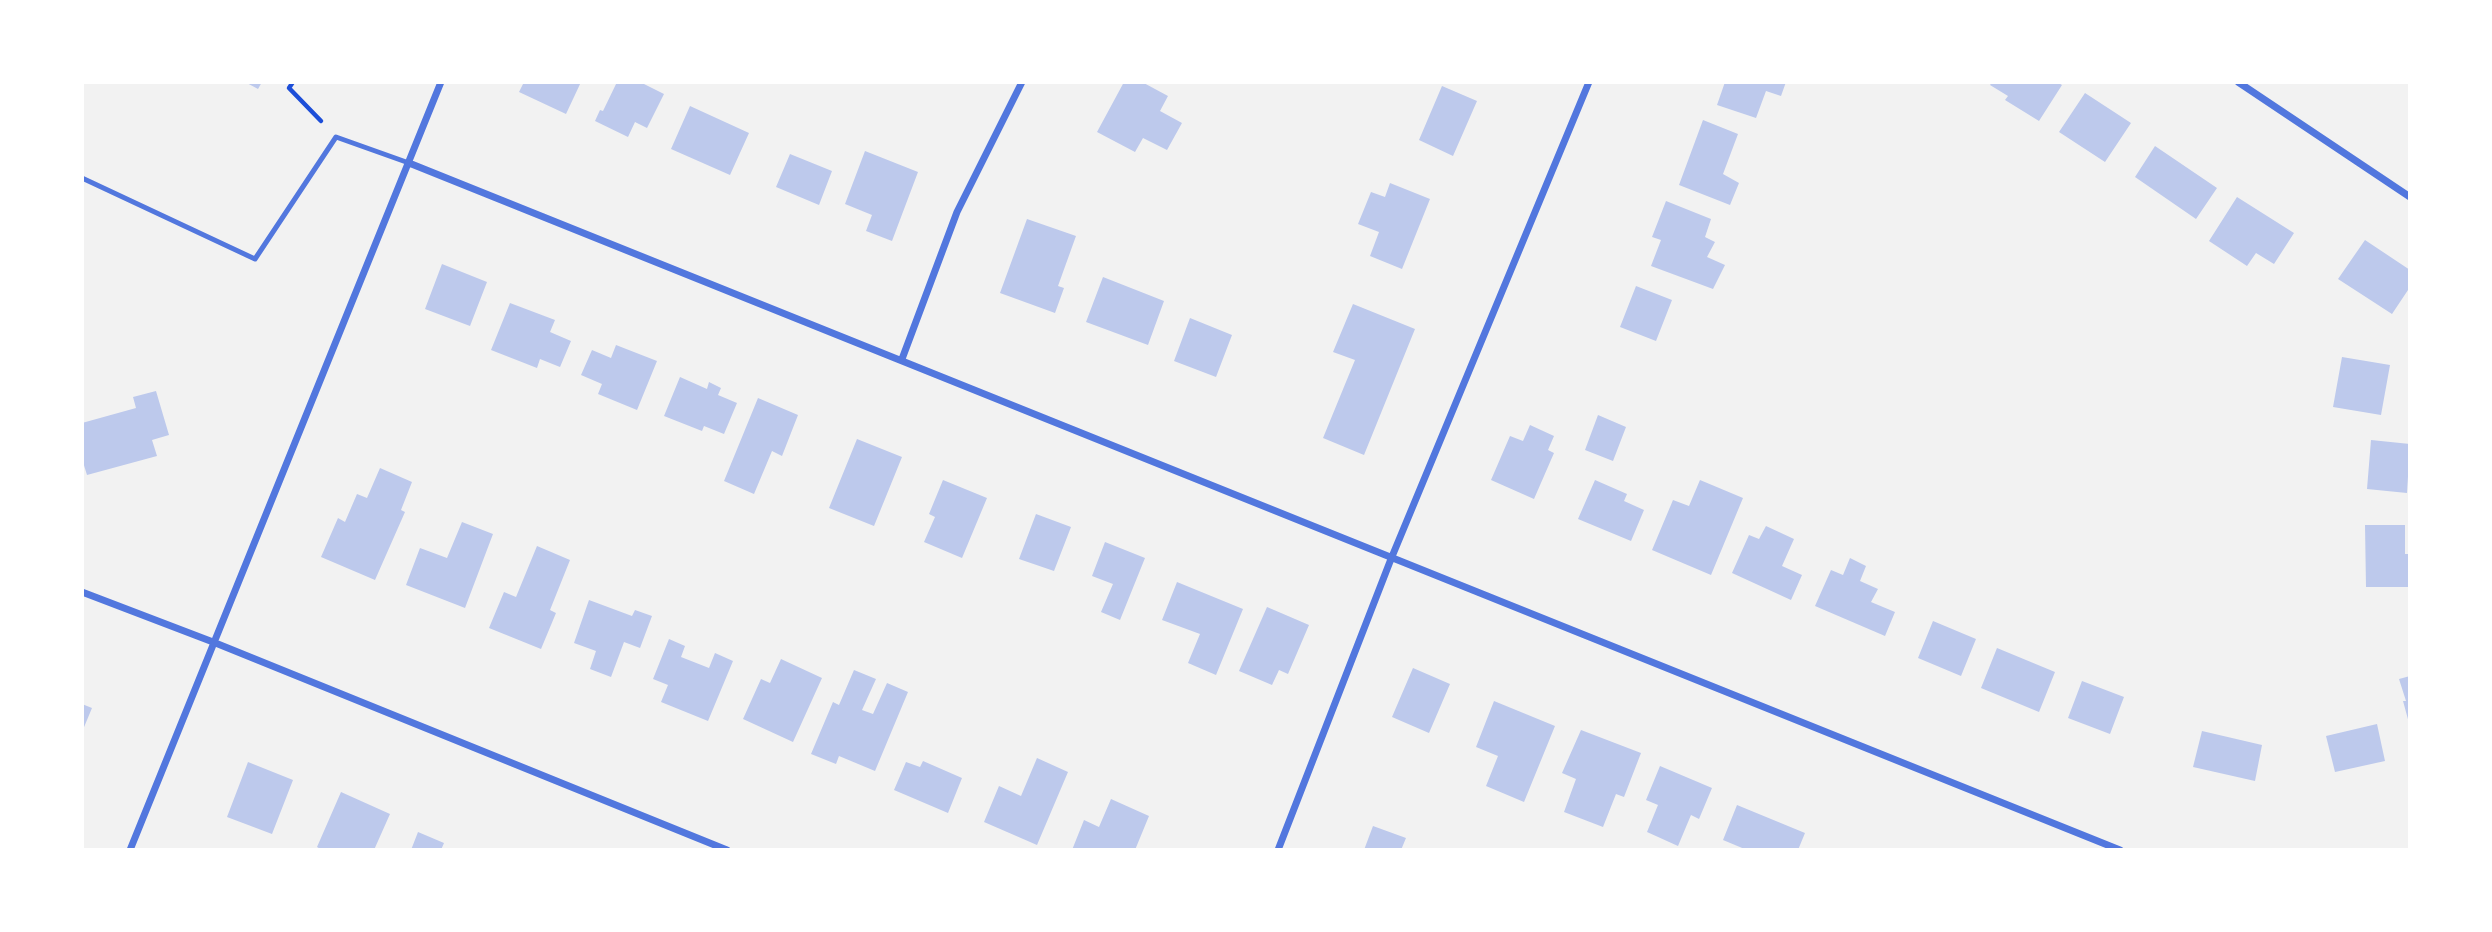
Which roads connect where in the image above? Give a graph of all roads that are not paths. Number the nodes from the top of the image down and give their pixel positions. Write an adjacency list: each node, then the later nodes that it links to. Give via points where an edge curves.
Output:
1 (441, 82): 5 (street)
2 (1022, 82): 8 (street, via 957,212)
3 (1590, 82): 9 (street)
4 (2238, 82): 7 (street)
5 (409, 163): 6 (lane, via 335,137 255,259); 8 (street); 11 (street)
6 (82, 178)
7 (2410, 197)
8 (902, 359): 9 (street)
9 (1391, 559): 14 (street); 15 (street)
10 (82, 592): 11 (street)
11 (213, 642): 12 (street); 13 (street)
12 (130, 850)
13 (727, 850)
14 (1278, 850)
15 (2120, 850)

